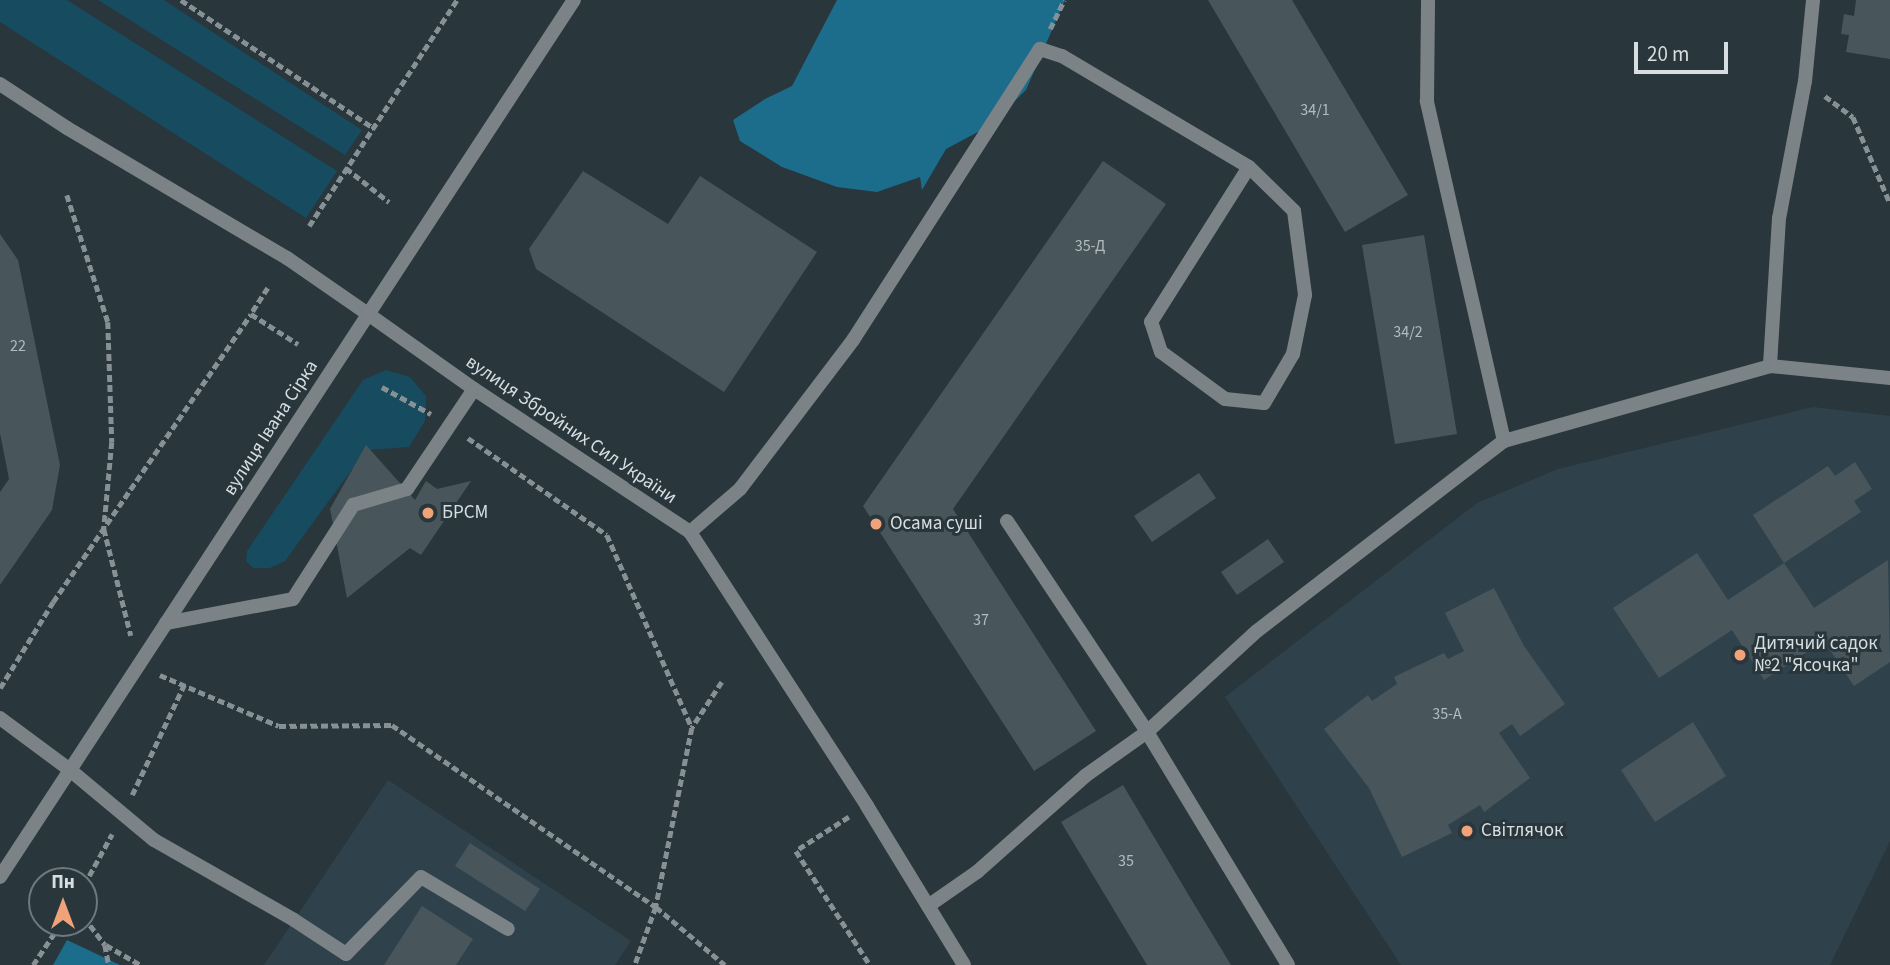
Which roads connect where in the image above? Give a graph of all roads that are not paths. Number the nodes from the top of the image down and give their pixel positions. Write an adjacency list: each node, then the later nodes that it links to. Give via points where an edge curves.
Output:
1 (574, 0): 6 (street, вулиця Івана Сірка)
2 (1428, 0): 10 (street, via 1427,102)
3 (1813, 0): 7 (street, via 1805,80 1779,218)
4 (0, 83): 6 (street, вулиця Збройних Сил України, via 67,128 287,258)
5 (1249, 167): 5 (street, via 1294,211 1305,295 1293,354 1264,403 1225,399 1161,352 1151,322); 12 (street, via 1062,57 1040,49 853,340 740,489)
6 (368, 314): 9 (street, вулиця Збройних Сил України); 13 (street, вулиця Івана Сірка)
7 (1770, 366): 8 (street); 10 (street)
8 (1890, 378)
9 (474, 389): 12 (street, вулиця Збройних Сил України); 13 (street, via 407,489 353,505 293,599)
10 (1504, 441): 15 (street, via 1257,631)
11 (1007, 521): 15 (street)
12 (690, 532): 18 (street, вулиця Збройних Сил України)
13 (166, 623): 16 (street, вулиця Івана Сірка)
14 (0, 719): 16 (street)
15 (1147, 732): 18 (street, via 1084,776 977,872); 21 (street)
16 (70, 770): 17 (street, вулиця Івана Сірка); 19 (street, via 154,840 346,954 421,877)
17 (0, 877)
18 (928, 906): 20 (street, вулиця Збройних Сил України)
19 (508, 929)
20 (964, 965)
21 (1288, 965)

